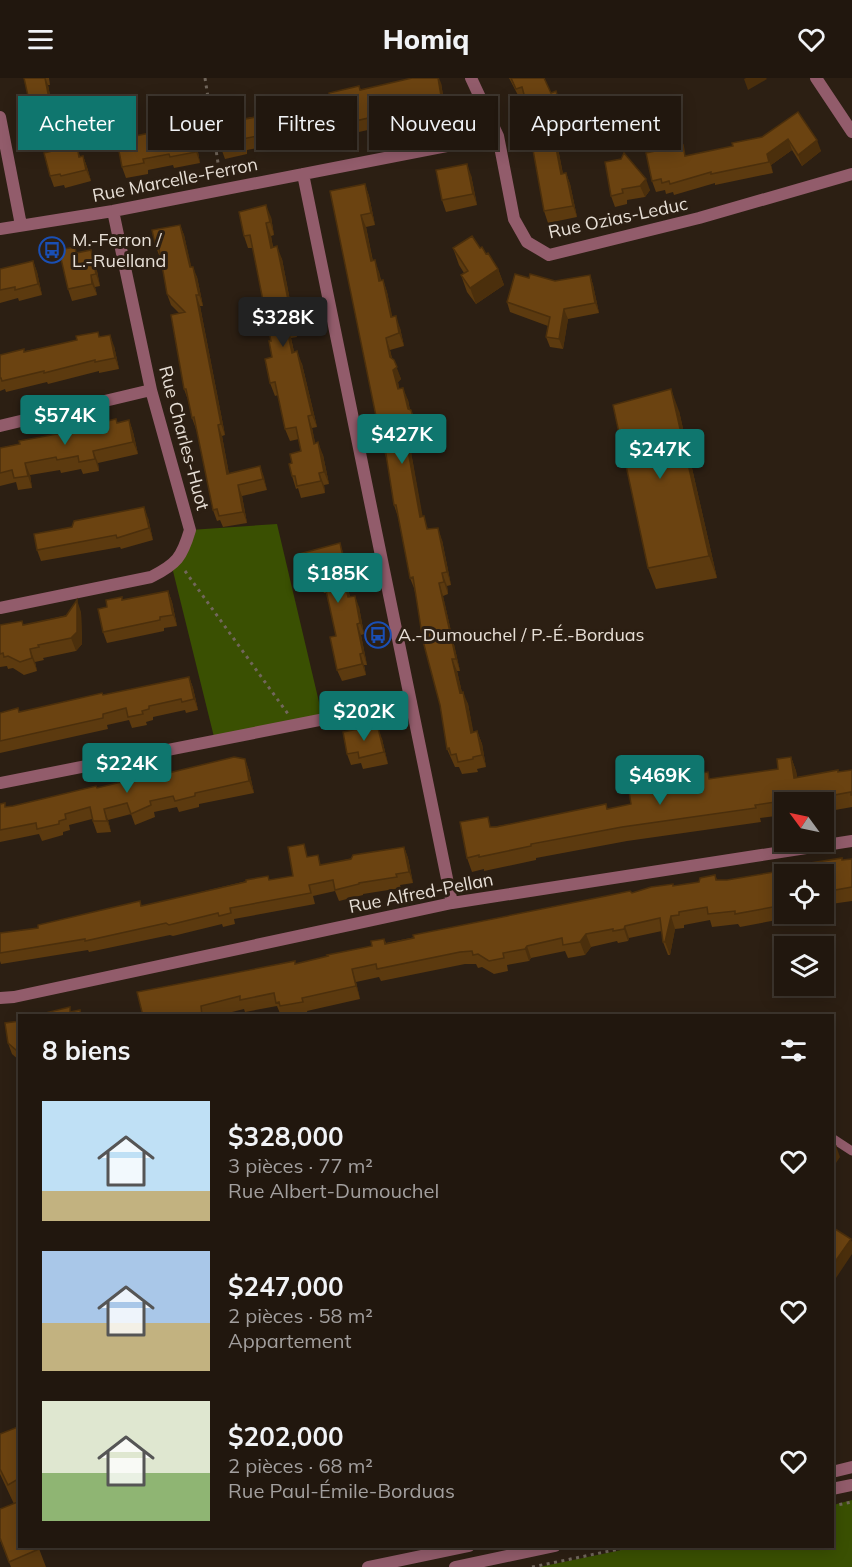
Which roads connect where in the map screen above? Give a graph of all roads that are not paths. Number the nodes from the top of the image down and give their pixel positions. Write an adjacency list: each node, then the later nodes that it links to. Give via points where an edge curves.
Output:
1 (471, 78): 3 (street, Rue Ozias-Leduc)
2 (816, 78): 5 (street)
3 (479, 96)
4 (0, 117): 11 (street)
5 (852, 132)
6 (498, 136): 9 (street, Rue Ozias-Leduc, via 514,219 527,242 549,255)
7 (426, 150): 8 (street, Rue Marcelle-Ferron)
8 (303, 174): 10 (street, Rue Marcelle-Ferron); 16 (street)
9 (852, 174)
10 (113, 211): 11 (street, Rue Marcelle-Ferron); 13 (street, Rue Charles-Huot)
11 (21, 225): 12 (street, Rue Marcelle-Ferron)
12 (0, 230)
13 (151, 390): 14 (street); 15 (street, Rue Charles-Huot, via 190,530 183,552 172,567 151,577)
14 (0, 426)
15 (0, 608)
16 (411, 702): 17 (street); 19 (street)
17 (0, 783)
18 (852, 841): 19 (street, Rue Alfred-Pellan)
19 (452, 903): 20 (street, Rue Alfred-Pellan)
20 (0, 998)
21 (834, 1139): 22 (lane)
22 (852, 1151)
23 (852, 1467): 24 (street)
24 (834, 1472)
25 (852, 1485): 26 (street)
26 (834, 1489)
27 (459, 1548): 29 (street)
28 (545, 1548): 30 (street)
29 (368, 1567)
30 (455, 1567)

